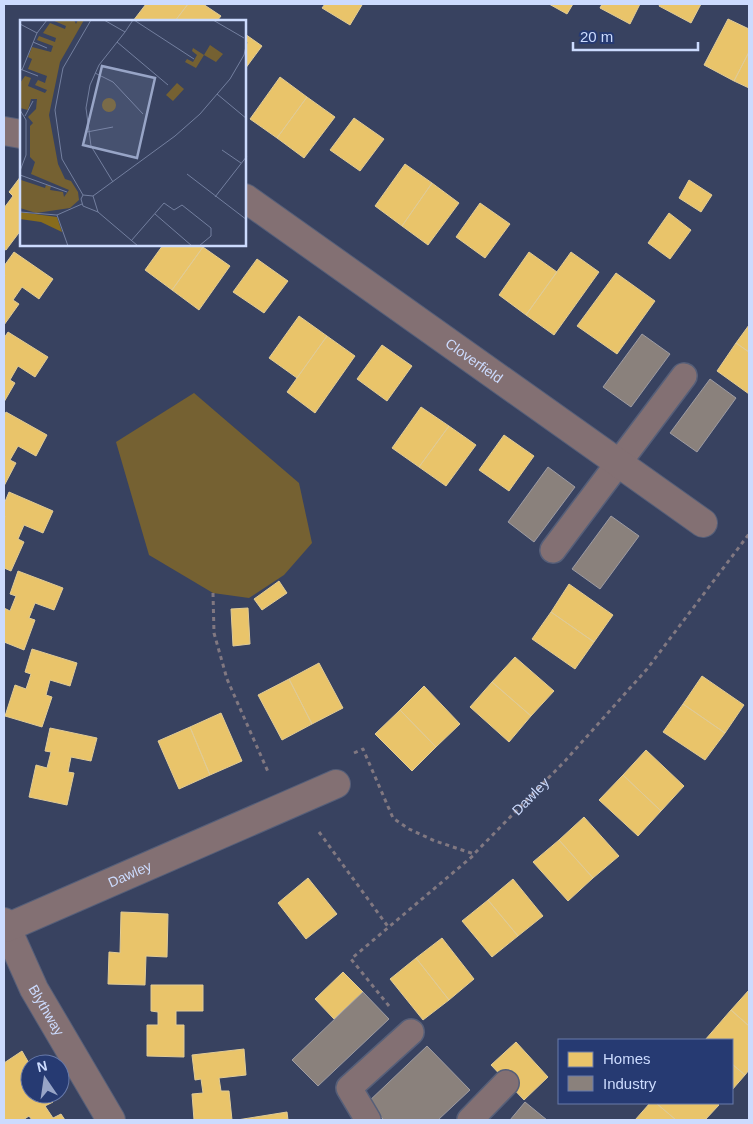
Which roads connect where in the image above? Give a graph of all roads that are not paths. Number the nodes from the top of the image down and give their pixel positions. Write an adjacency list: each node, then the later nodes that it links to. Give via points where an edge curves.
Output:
1 (4, 131): 2 (street)
2 (20, 134)
3 (246, 199): 5 (street, Cloverfield)
4 (684, 376): 5 (lane)
5 (619, 464): 6 (street, Cloverfield); 7 (lane)
6 (703, 523)
7 (553, 550)
8 (336, 784): 9 (street, Dawley)
9 (5, 925): 12 (street, Blythway, via 34,989)
10 (411, 1032): 13 (lane, via 349,1088)
11 (506, 1083): 14 (lane)
12 (110, 1120)
13 (368, 1120)
14 (470, 1120)

